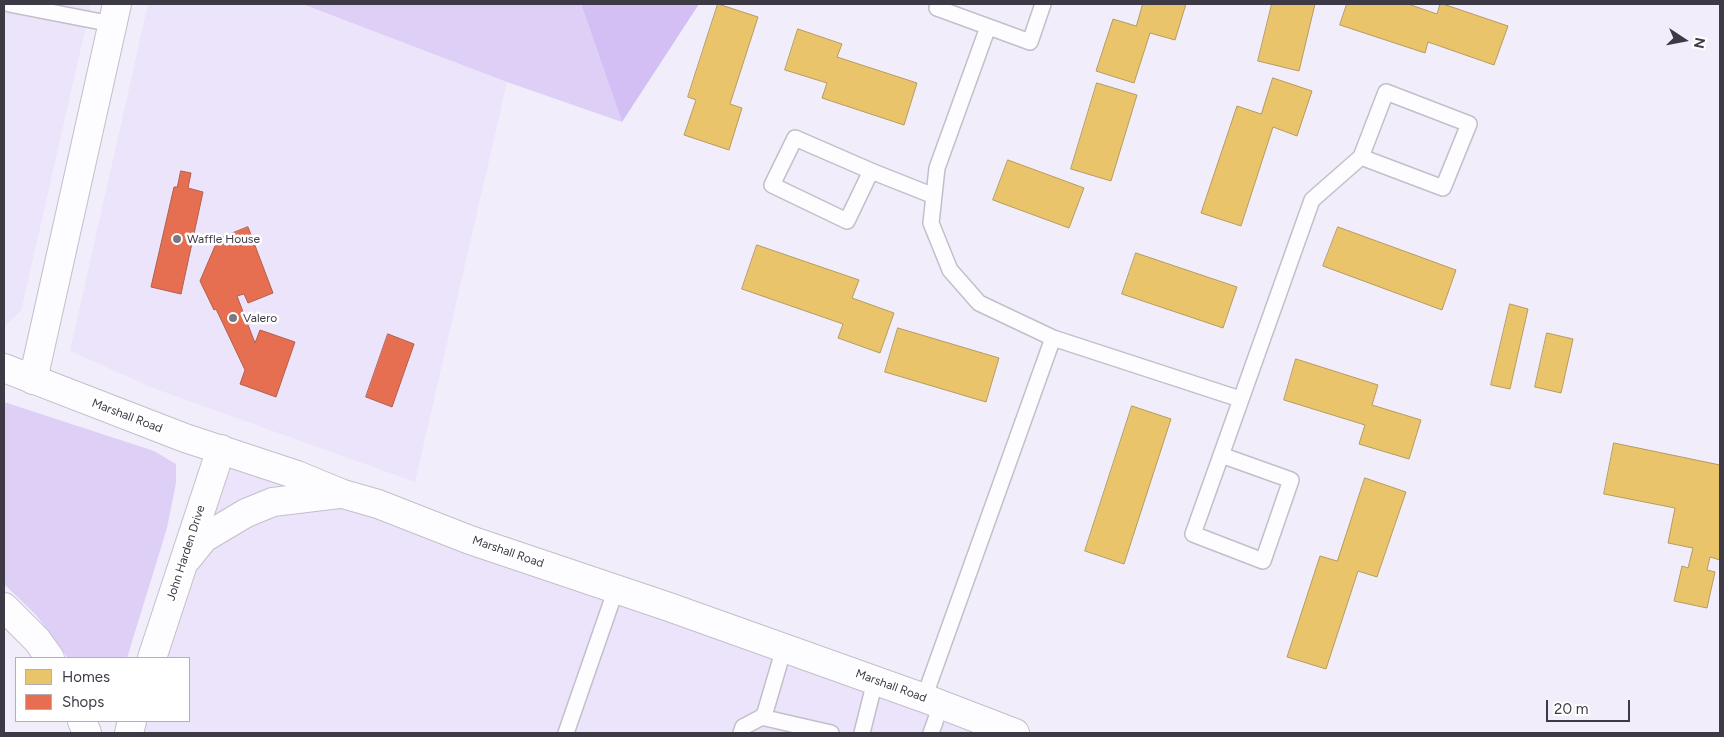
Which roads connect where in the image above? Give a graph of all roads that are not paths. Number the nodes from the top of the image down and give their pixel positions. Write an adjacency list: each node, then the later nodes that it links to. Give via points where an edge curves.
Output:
1 (9, 4): 4 (lane)
2 (938, 4): 6 (lane, via 937,8)
3 (1043, 4): 6 (lane, via 1030,42)
4 (39, 7): 5 (lane)
5 (115, 14): 12 (main road)
6 (988, 27): 9 (lane, via 937,168)
7 (1361, 157): 7 (lane, via 1444,188 1469,124 1386,92); 13 (lane, via 1312,200)
8 (871, 171): 8 (lane, via 795,138 772,185 847,220); 9 (lane)
9 (934, 196): 10 (lane, via 930,223 950,270 979,303)
10 (1053, 338): 13 (lane); 24 (lane)
11 (4, 368): 12 (main road, Marshall Road)
12 (33, 380): 14 (main road, Marshall Road, via 185,438)
13 (1240, 400): 15 (lane)
14 (221, 448): 16 (main road, Marshall Road); 17 (main road, John Harden Drive)
15 (1220, 455): 15 (lane, via 1291,480 1263,561 1193,534)
16 (343, 494): 17 (main road, via 273,502 246,513 204,538); 18 (main road, Marshall Road)
17 (183, 564): 22 (main road, John Harden Drive)
18 (616, 588): 20 (main road, Marshall Road); 26 (lane)
19 (4, 607): 21 (main road)
20 (784, 648): 23 (main road, Marshall Road); 25 (lane, via 764,716)
21 (49, 657)
22 (152, 657)
23 (875, 681): 24 (main road, Marshall Road); 29 (lane)
24 (932, 702): 30 (lane); 31 (main road, Marshall Road)
25 (761, 717): 27 (lane, via 743,727); 28 (lane)
26 (566, 733)
27 (741, 733)
28 (831, 733)
29 (862, 733)
30 (931, 733)
31 (1014, 733)

